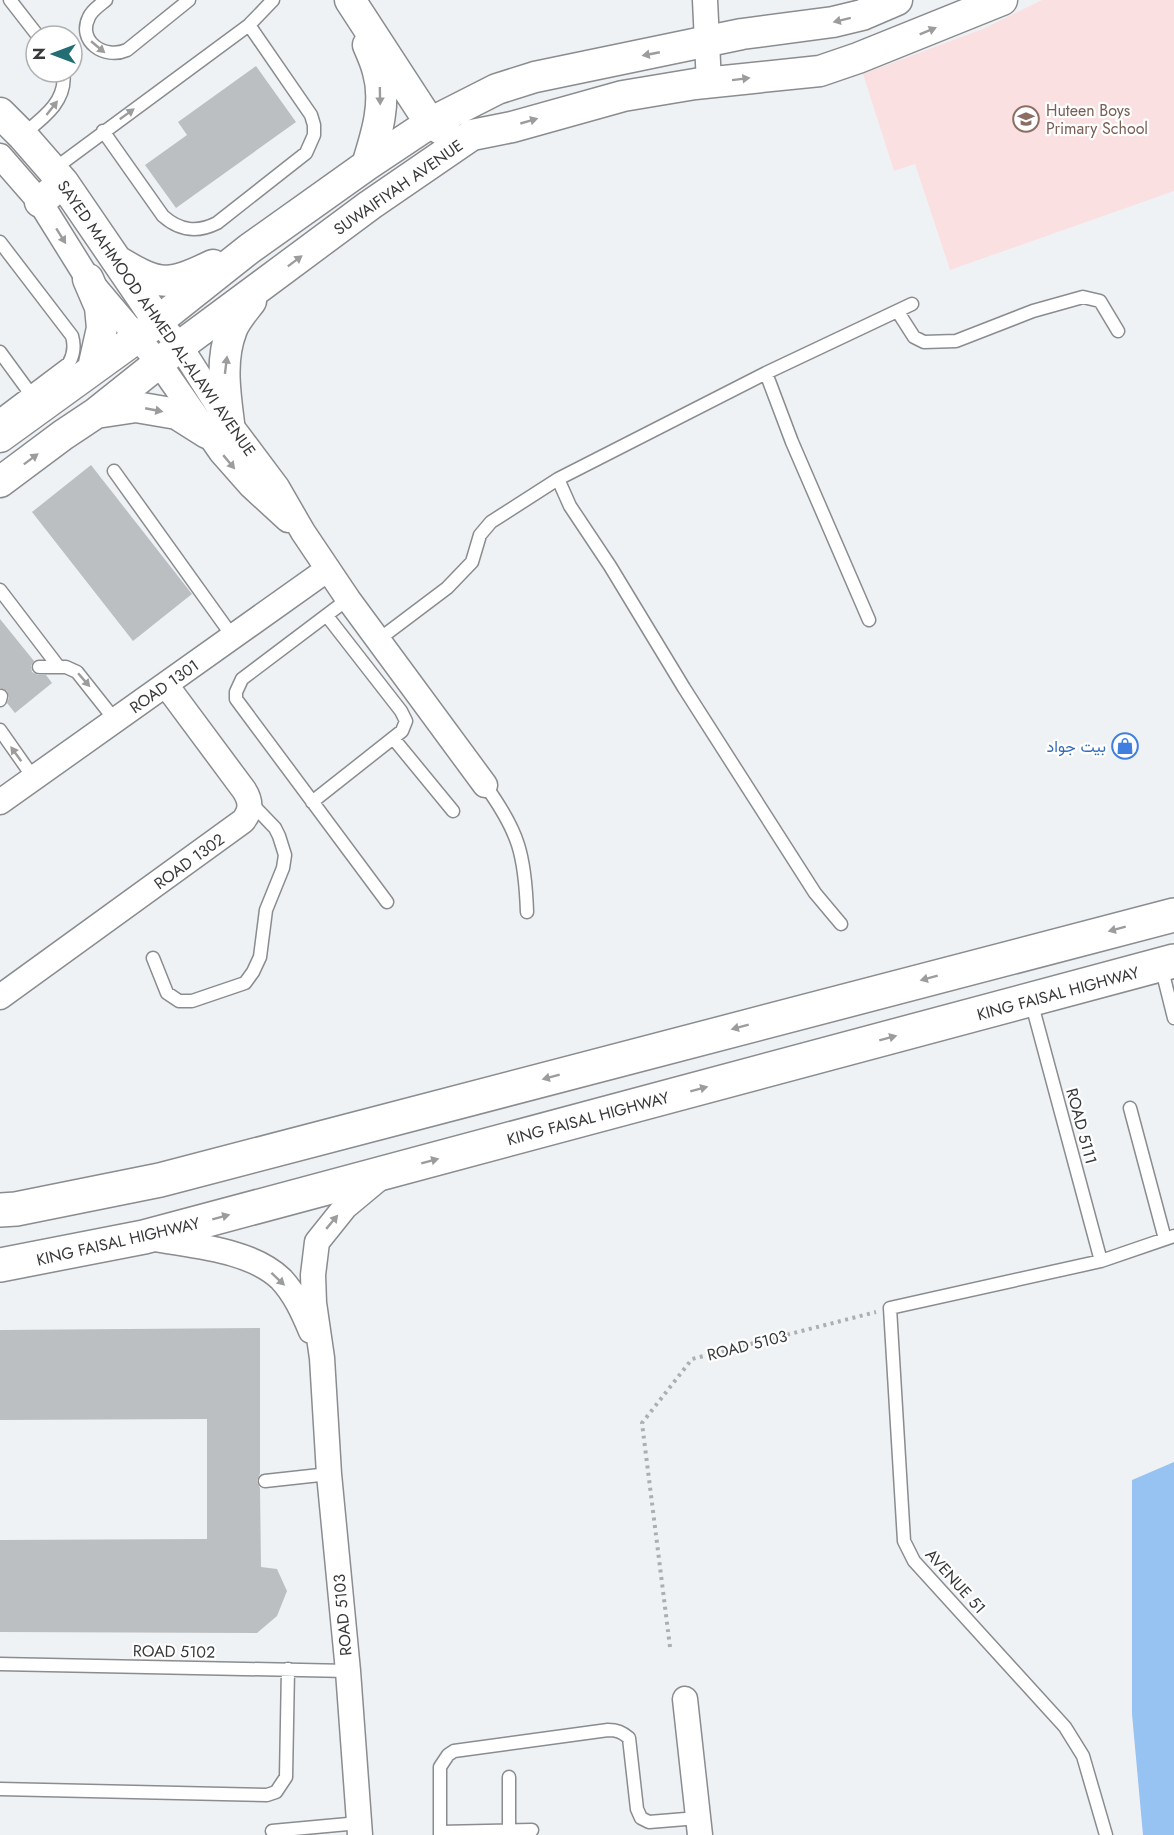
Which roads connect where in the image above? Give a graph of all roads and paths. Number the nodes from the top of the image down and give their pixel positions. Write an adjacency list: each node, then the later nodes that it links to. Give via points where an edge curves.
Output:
1 (10, 0): 9 (lane)
2 (106, 0): 3 (lane, one-way to 3, via 88,18 86,28 96,48 117,54)
3 (189, 0)
4 (273, 0): 10 (lane)
5 (351, 0): 15 (street); 20 (street, one-way to 20, via 379,73 377,133)
6 (705, 0): 11 (street)
7 (897, 0): 11 (street, SUWAIFIYAH AVENUE, one-way to 11, via 833,22 742,34)
8 (1002, 0): 13 (street, SUWAIFIYAH AVENUE, one-way to 8, via 820,71)
9 (29, 24)
10 (249, 25): 16 (lane, one-way to 10); 16 (lane, via 310,115 314,135 306,153 217,223 195,230 172,224)
11 (706, 43): 13 (street); 15 (street, SUWAIFIYAH AVENUE, one-way to 15, via 535,76 497,89)
12 (63, 84): 17 (lane, one-way to 12, via 48,115)
13 (709, 84): 18 (street, SUWAIFIYAH AVENUE, one-way to 13, via 622,96)
14 (0, 113): 17 (street, SAYED MAHMOOD AHMED AL-ALAWI AVENUE)
15 (430, 123): 18 (street, via 446,132); 20 (street, SUWAIFIYAH AVENUE)
16 (103, 131): 21 (lane)
17 (22, 135): 21 (street, SAYED MAHMOOD AHMED AL-ALAWI AVENUE)
18 (472, 135): 27 (street, SUWAIFIYAH AVENUE, one-way to 18)
19 (0, 156): 22 (street, SAYED MAHMOOD AHMED AL-ALAWI AVENUE)
20 (367, 165): 24 (street, SUWAIFIYAH AVENUE)
21 (58, 176): 22 (street); 25 (street, SAYED MAHMOOD AHMED AL-ALAWI AVENUE)
22 (40, 202): 26 (street, SAYED MAHMOOD AHMED AL-ALAWI AVENUE, one-way to 26)
23 (0, 242): 36 (lane, via 74,343 69,363)
24 (249, 249): 25 (street, via 195,274 160,282); 30 (street, SUWAIFIYAH AVENUE)
25 (116, 261): 30 (street, SAYED MAHMOOD AHMED AL-ALAWI AVENUE)
26 (88, 279): 30 (street, SAYED MAHMOOD AHMED AL-ALAWI AVENUE); 34 (street, via 100,307 102,328)
27 (260, 287): 33 (street, SUWAIFIYAH AVENUE); 39 (street, one-way to 27, via 233,328)
28 (912, 304): 29 (lane)
29 (898, 312): 31 (lane, via 914,337 924,342 956,341 1083,297 1100,301); 35 (lane)
30 (148, 329): 33 (street, SAYED MAHMOOD AHMED AL-ALAWI AVENUE); 34 (street, SUWAIFIYAH AVENUE)
31 (1118, 331)
32 (0, 352): 36 (lane)
33 (170, 354): 37 (street, SUWAIFIYAH AVENUE); 39 (street, SAYED MAHMOOD AHMED AL-ALAWI AVENUE)
34 (93, 368): 40 (street, SUWAIFIYAH AVENUE)
35 (766, 373): 42 (lane); 48 (lane)
36 (30, 393): 38 (lane)
37 (96, 413): 39 (street, one-way to 39, via 136,407 177,414); 43 (street, SUWAIFIYAH AVENUE, one-way to 37)
38 (0, 415)
39 (218, 428): 44 (street, SAYED MAHMOOD AHMED AL-ALAWI AVENUE, via 251,486 303,532)
40 (0, 437)
41 (114, 471): 49 (lane)
42 (558, 479): 50 (lane, via 491,522 480,535 472,562 453,582); 66 (lane, via 570,506 684,688 815,892)
43 (0, 482)
44 (328, 569): 46 (street, SAYED MAHMOOD AHMED AL-ALAWI AVENUE); 49 (street, ROAD 1301)
45 (0, 590): 51 (lane)
46 (348, 599): 47 (lane); 50 (street, SAYED MAHMOOD AHMED AL-ALAWI AVENUE)
47 (327, 616): 56 (lane, via 404,715 405,726); 61 (lane, via 242,679 236,692 240,706)
48 (869, 620)
49 (233, 638): 53 (street, ROAD 1301)
50 (378, 640): 58 (street, SAYED MAHMOOD AHMED AL-ALAWI AVENUE)
51 (58, 666): 52 (lane); 54 (lane, one-way to 54, via 77,672)
52 (39, 667)
53 (166, 685): 54 (street, ROAD 1301); 60 (street)
54 (115, 720): 57 (street, ROAD 1301)
55 (0, 730): 57 (lane, one-way to 55)
56 (393, 738): 61 (lane); 62 (lane)
57 (33, 777): 59 (street, ROAD 1301)
58 (485, 785): 64 (lane, via 504,810 520,845)
59 (0, 802)
60 (250, 802): 67 (lane, via 274,828 285,855 266,910 260,957 253,972 245,983 192,1001 179,1001 167,993); 69 (street, ROAD 1302, via 243,821)
61 (312, 802): 63 (lane)
62 (453, 811)
63 (387, 902)
64 (527, 912)
65 (1174, 915): 74 (main road, one-way to 74, via 160,1180)
66 (841, 924)
67 (153, 958)
68 (1167, 963): 70 (main road, KING FAISAL HIGHWAY); 71 (lane)
69 (0, 997)
70 (1031, 1000): 73 (main road, KING FAISAL HIGHWAY, one-way to 70); 77 (lane, ROAD 5111)
71 (1174, 1018)
72 (1130, 1108): 76 (lane)
73 (391, 1171): 75 (main road, KING FAISAL HIGHWAY, one-way to 73); 80 (street, ROAD 5103, one-way to 73, via 313,1275 317,1242 345,1207)
74 (0, 1210)
75 (144, 1237): 78 (main road, KING FAISAL HIGHWAY); 80 (street, ROAD 5103, one-way to 80, via 254,1260 280,1279 301,1307)
76 (1170, 1238): 77 (lane)
77 (1101, 1261): 79 (lane)
78 (0, 1265)
79 (890, 1308): 83 (path, ROAD 5103, via 692,1359 642,1423); 97 (lane, AVENUE 51, via 904,1541 914,1561 1065,1727 1083,1756)
80 (322, 1358): 81 (street, ROAD 5103)
81 (329, 1474): 82 (lane); 86 (street, ROAD 5103)
82 (265, 1481)
83 (670, 1647)
84 (0, 1664): 85 (lane, ROAD 5102)
85 (288, 1670): 86 (lane, ROAD 5102); 89 (lane, via 286,1777 276,1792 267,1795)
86 (348, 1671): 91 (street, ROAD 5103)
87 (685, 1699): 90 (street)
88 (509, 1777): 94 (lane)
89 (0, 1789)
90 (699, 1827): 95 (lane, via 641,1818 629,1738 608,1730 454,1751 440,1767)
91 (359, 1829): 93 (lane)
92 (532, 1830): 94 (lane)
93 (272, 1831)
94 (509, 1831): 96 (lane)
95 (440, 1833): 96 (lane)
96 (489, 1833)
97 (1106, 1835)

